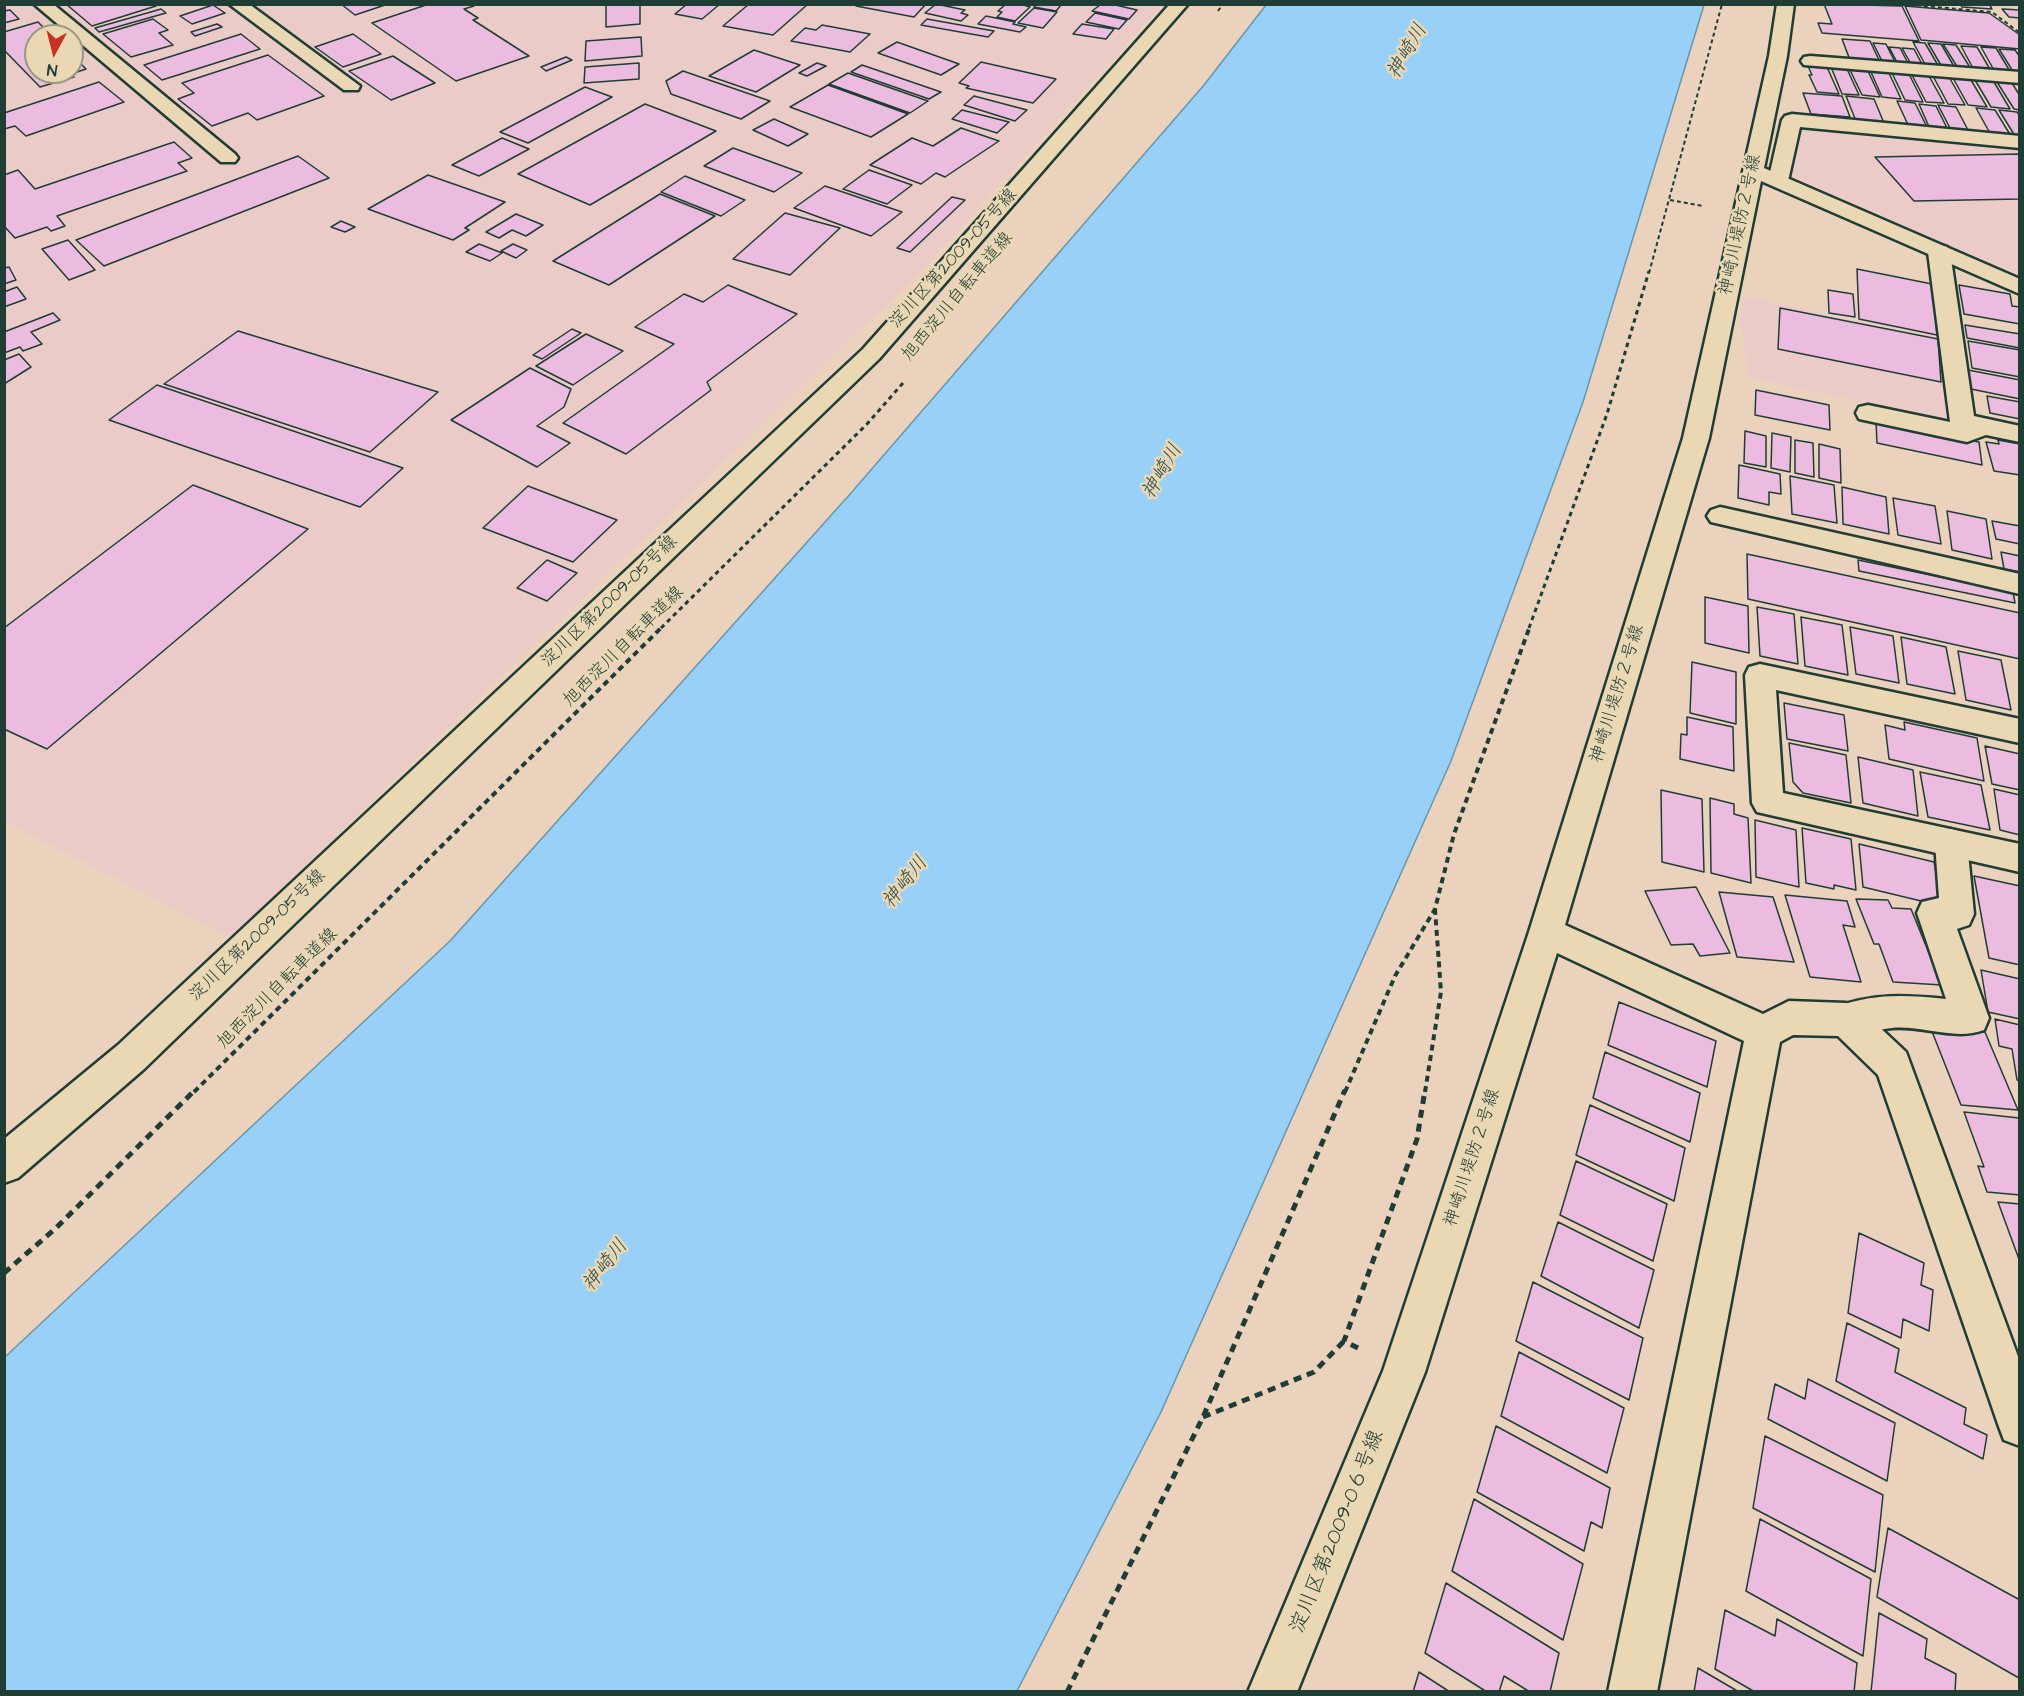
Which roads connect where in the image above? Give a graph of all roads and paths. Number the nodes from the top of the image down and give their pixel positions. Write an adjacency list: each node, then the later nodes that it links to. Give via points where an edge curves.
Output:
1 (42, 4): 14 (street)
2 (237, 4): 12 (street)
3 (1180, 4): 33 (street, 淀川区第2009-05号線, via 871,354 131,1057)
4 (1223, 4): 8 (path)
5 (1722, 4): 16 (path)
6 (1786, 4): 15 (street, 神崎川堤防２号線)
7 (1903, 4): 9 (path, via 1992,12)
8 (1216, 14)
9 (2019, 33)
10 (1810, 61): 11 (street)
11 (2019, 78)
12 (351, 86)
13 (2019, 142): 15 (street, via 1792,120)
14 (228, 158)
15 (1765, 175): 18 (street); 30 (street, 神崎川堤防２号線, via 1696,438)
16 (1670, 200): 17 (path); 29 (path, via 1607,414 1454,834)
17 (1710, 208)
18 (1939, 252): 19 (street); 22 (street, via 1962,422)
19 (2019, 287)
20 (906, 379): 34 (path, 旭西淀川自転車道線, via 859,433 72,1212)
21 (1868, 412): 22 (street, via 1967,434)
22 (1982, 426): 23 (street)
23 (2019, 434)
24 (1720, 516): 25 (street)
25 (2019, 584)
26 (2019, 731): 27 (street, via 1760,675 1768,803)
27 (1951, 843): 28 (street); 31 (street, via 1957,914 1934,913 1971,1018 1893,1011)
28 (2019, 858)
29 (1435, 909): 35 (path, via 1441,992 1417,1139); 37 (path, via 1395,976)
30 (1546, 932): 32 (street); 36 (street, 神崎川堤防２号線)
31 (1846, 1020): 32 (street, via 1789,1018); 38 (street, via 1893,1064)
32 (1764, 1032): 41 (street)
33 (4, 1164)
34 (4, 1273)
35 (1344, 1341): 36 (path); 37 (path, via 1314,1372)
36 (1404, 1372): 40 (street, 淀川区第2009-0６号線)
37 (1203, 1417): 39 (path)
38 (2019, 1424)
39 (1067, 1692)
40 (1272, 1692)
41 (1632, 1692)

